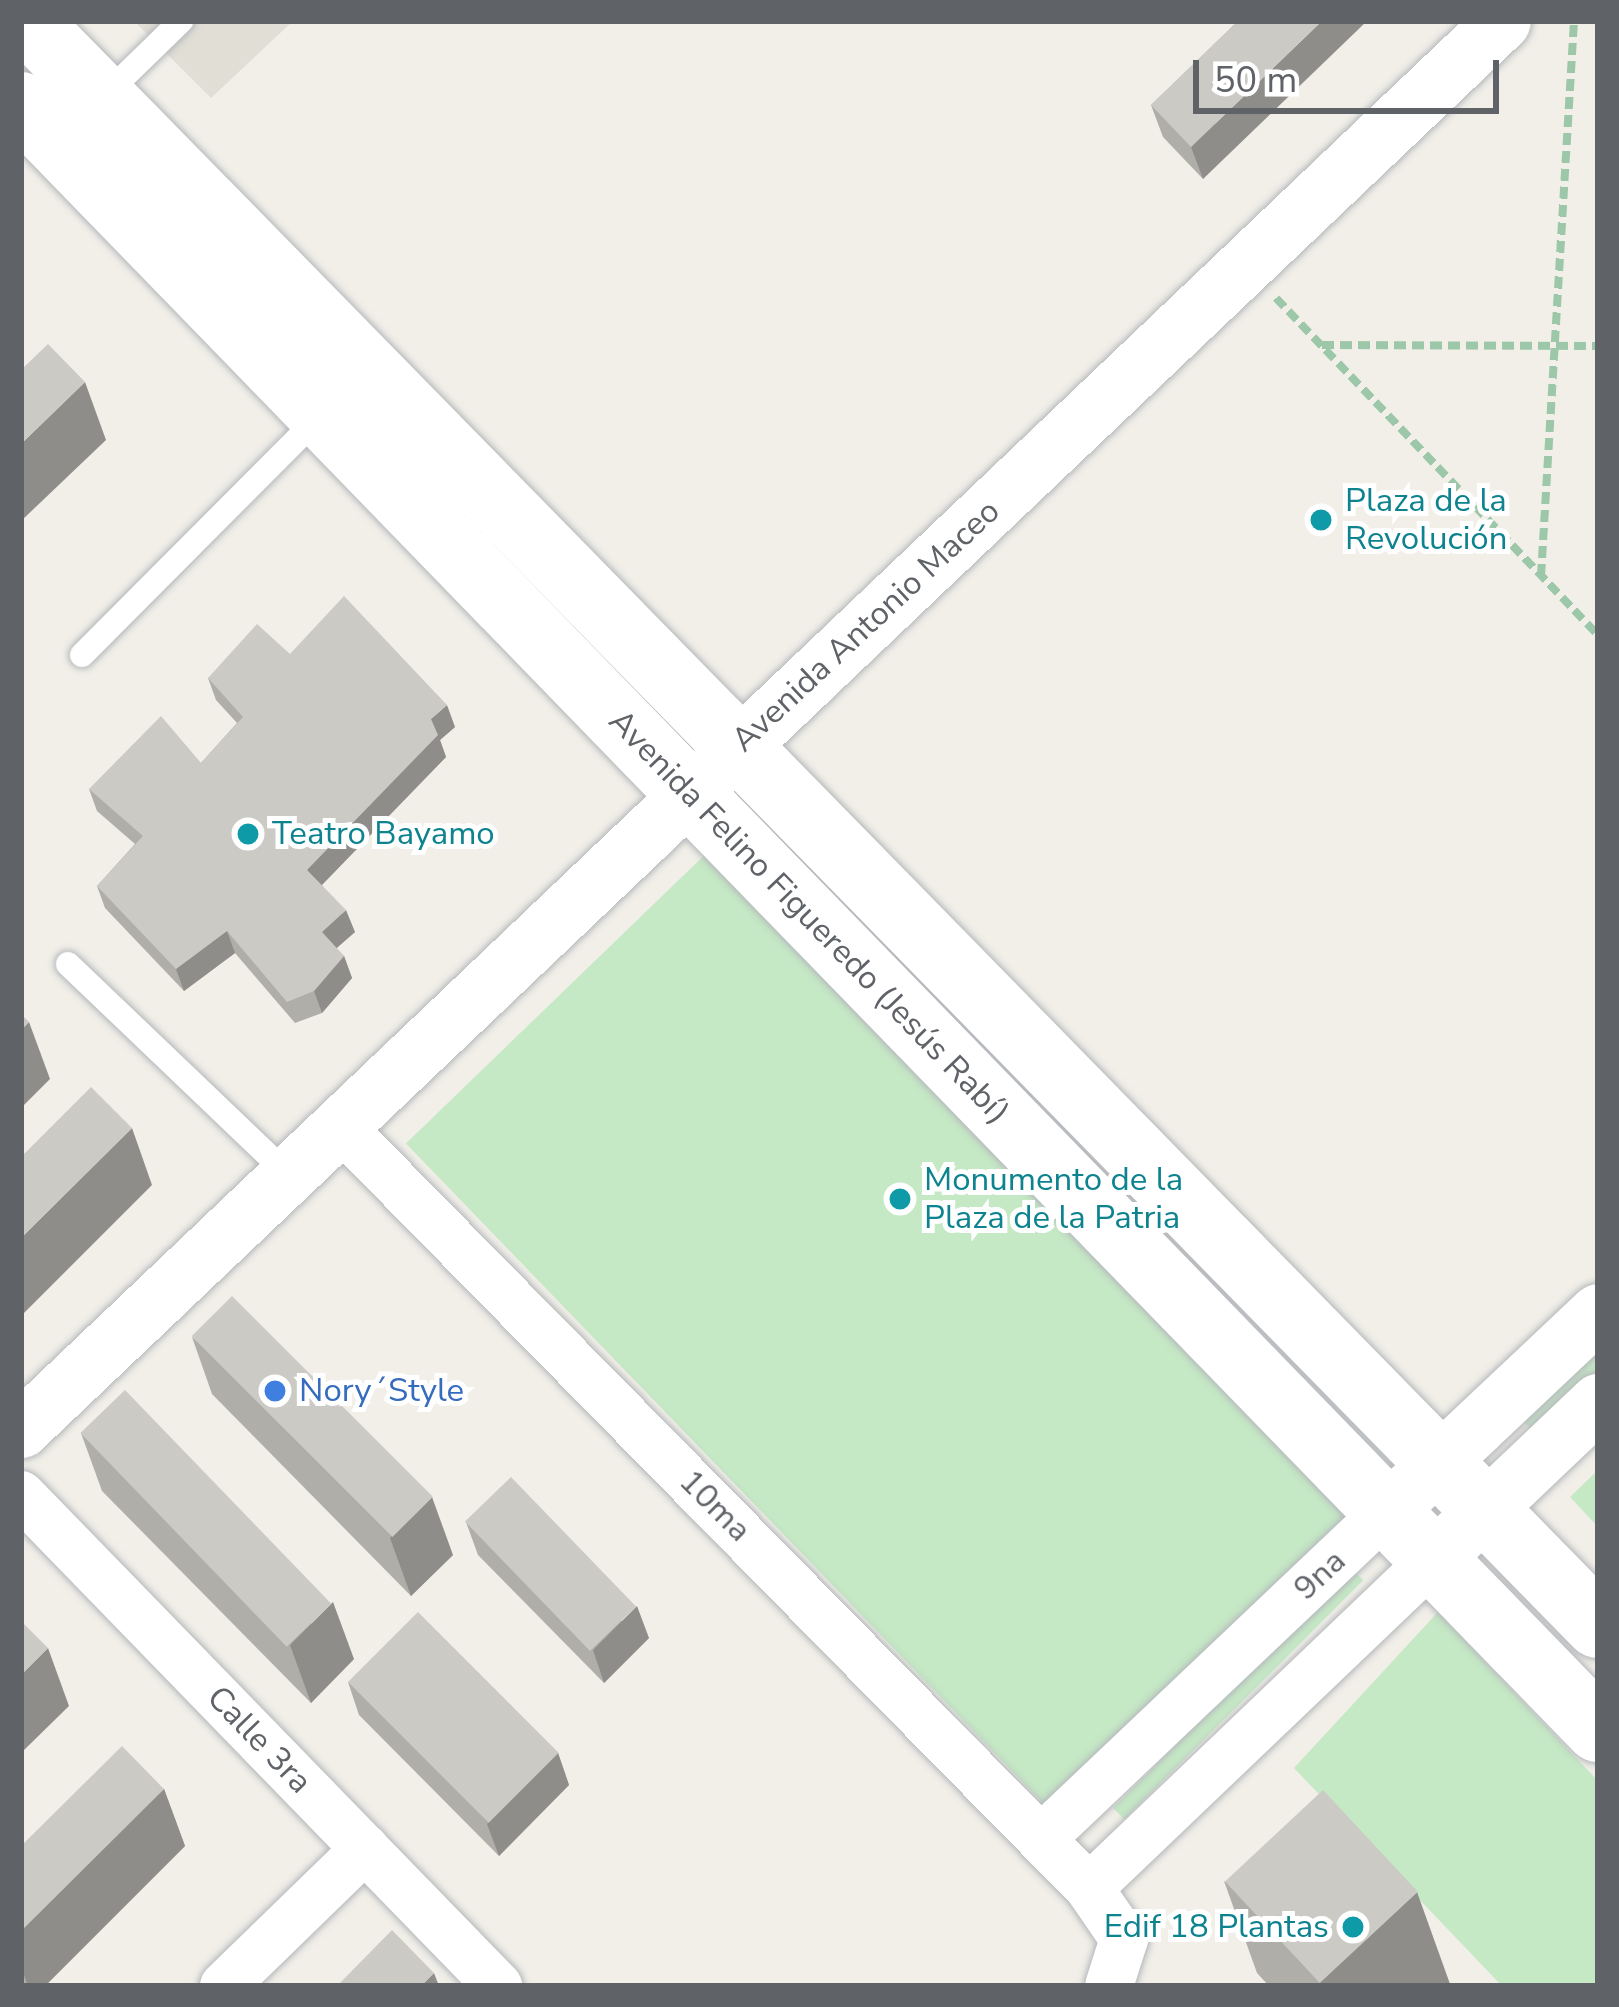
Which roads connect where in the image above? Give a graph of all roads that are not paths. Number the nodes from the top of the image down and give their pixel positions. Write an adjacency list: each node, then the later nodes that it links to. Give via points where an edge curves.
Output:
1 (26, 21): 4 (main road, Avenida Felino Figueredo (Jesús Rabí))
2 (182, 21): 4 (lane)
3 (1502, 21): 8 (street, Avenida Antonio Maceo)
4 (102, 98): 8 (main road, Avenida Felino Figueredo (Jesús Rabí))
5 (21, 105): 6 (main road, Avenida Felino Figueredo (Jesús Rabí))
6 (322, 415): 7 (lane); 9 (main road, Avenida Felino Figueredo (Jesús Rabí))
7 (82, 655)
8 (738, 748): 9 (street, Avenida Antonio Maceo); 16 (main road, Avenida Felino Figueredo (Jesús Rabí))
9 (686, 791): 11 (street, Avenida Antonio Maceo); 19 (main road, Avenida Felino Figueredo (Jesús Rabí))
10 (68, 964): 12 (lane)
11 (340, 1126): 12 (street, Avenida Antonio Maceo); 23 (street, 10ma)
12 (289, 1174): 15 (street, Avenida Antonio Maceo)
13 (1598, 1312): 16 (street, 9na)
14 (1598, 1402): 18 (street)
15 (21, 1429)
16 (1438, 1462): 18 (main road, Avenida Felino Figueredo (Jesús Rabí)); 19 (street, 9na)
17 (21, 1495): 24 (street, Calle 3ra)
18 (1485, 1510): 20 (street); 21 (main road, Avenida Felino Figueredo (Jesús Rabí))
19 (1387, 1511): 20 (main road, Avenida Felino Figueredo (Jesús Rabí)); 23 (street, 9na)
20 (1433, 1559): 22 (main road, Avenida Felino Figueredo (Jesús Rabí)); 25 (street, 9na)
21 (1598, 1625)
22 (1598, 1729)
23 (1042, 1838): 25 (street, 10ma)
24 (364, 1849): 26 (street); 27 (street, Calle 3ra)
25 (1089, 1888): 28 (street, via 1124,1940)
26 (224, 1986)
27 (498, 1986)
28 (1109, 1986)

